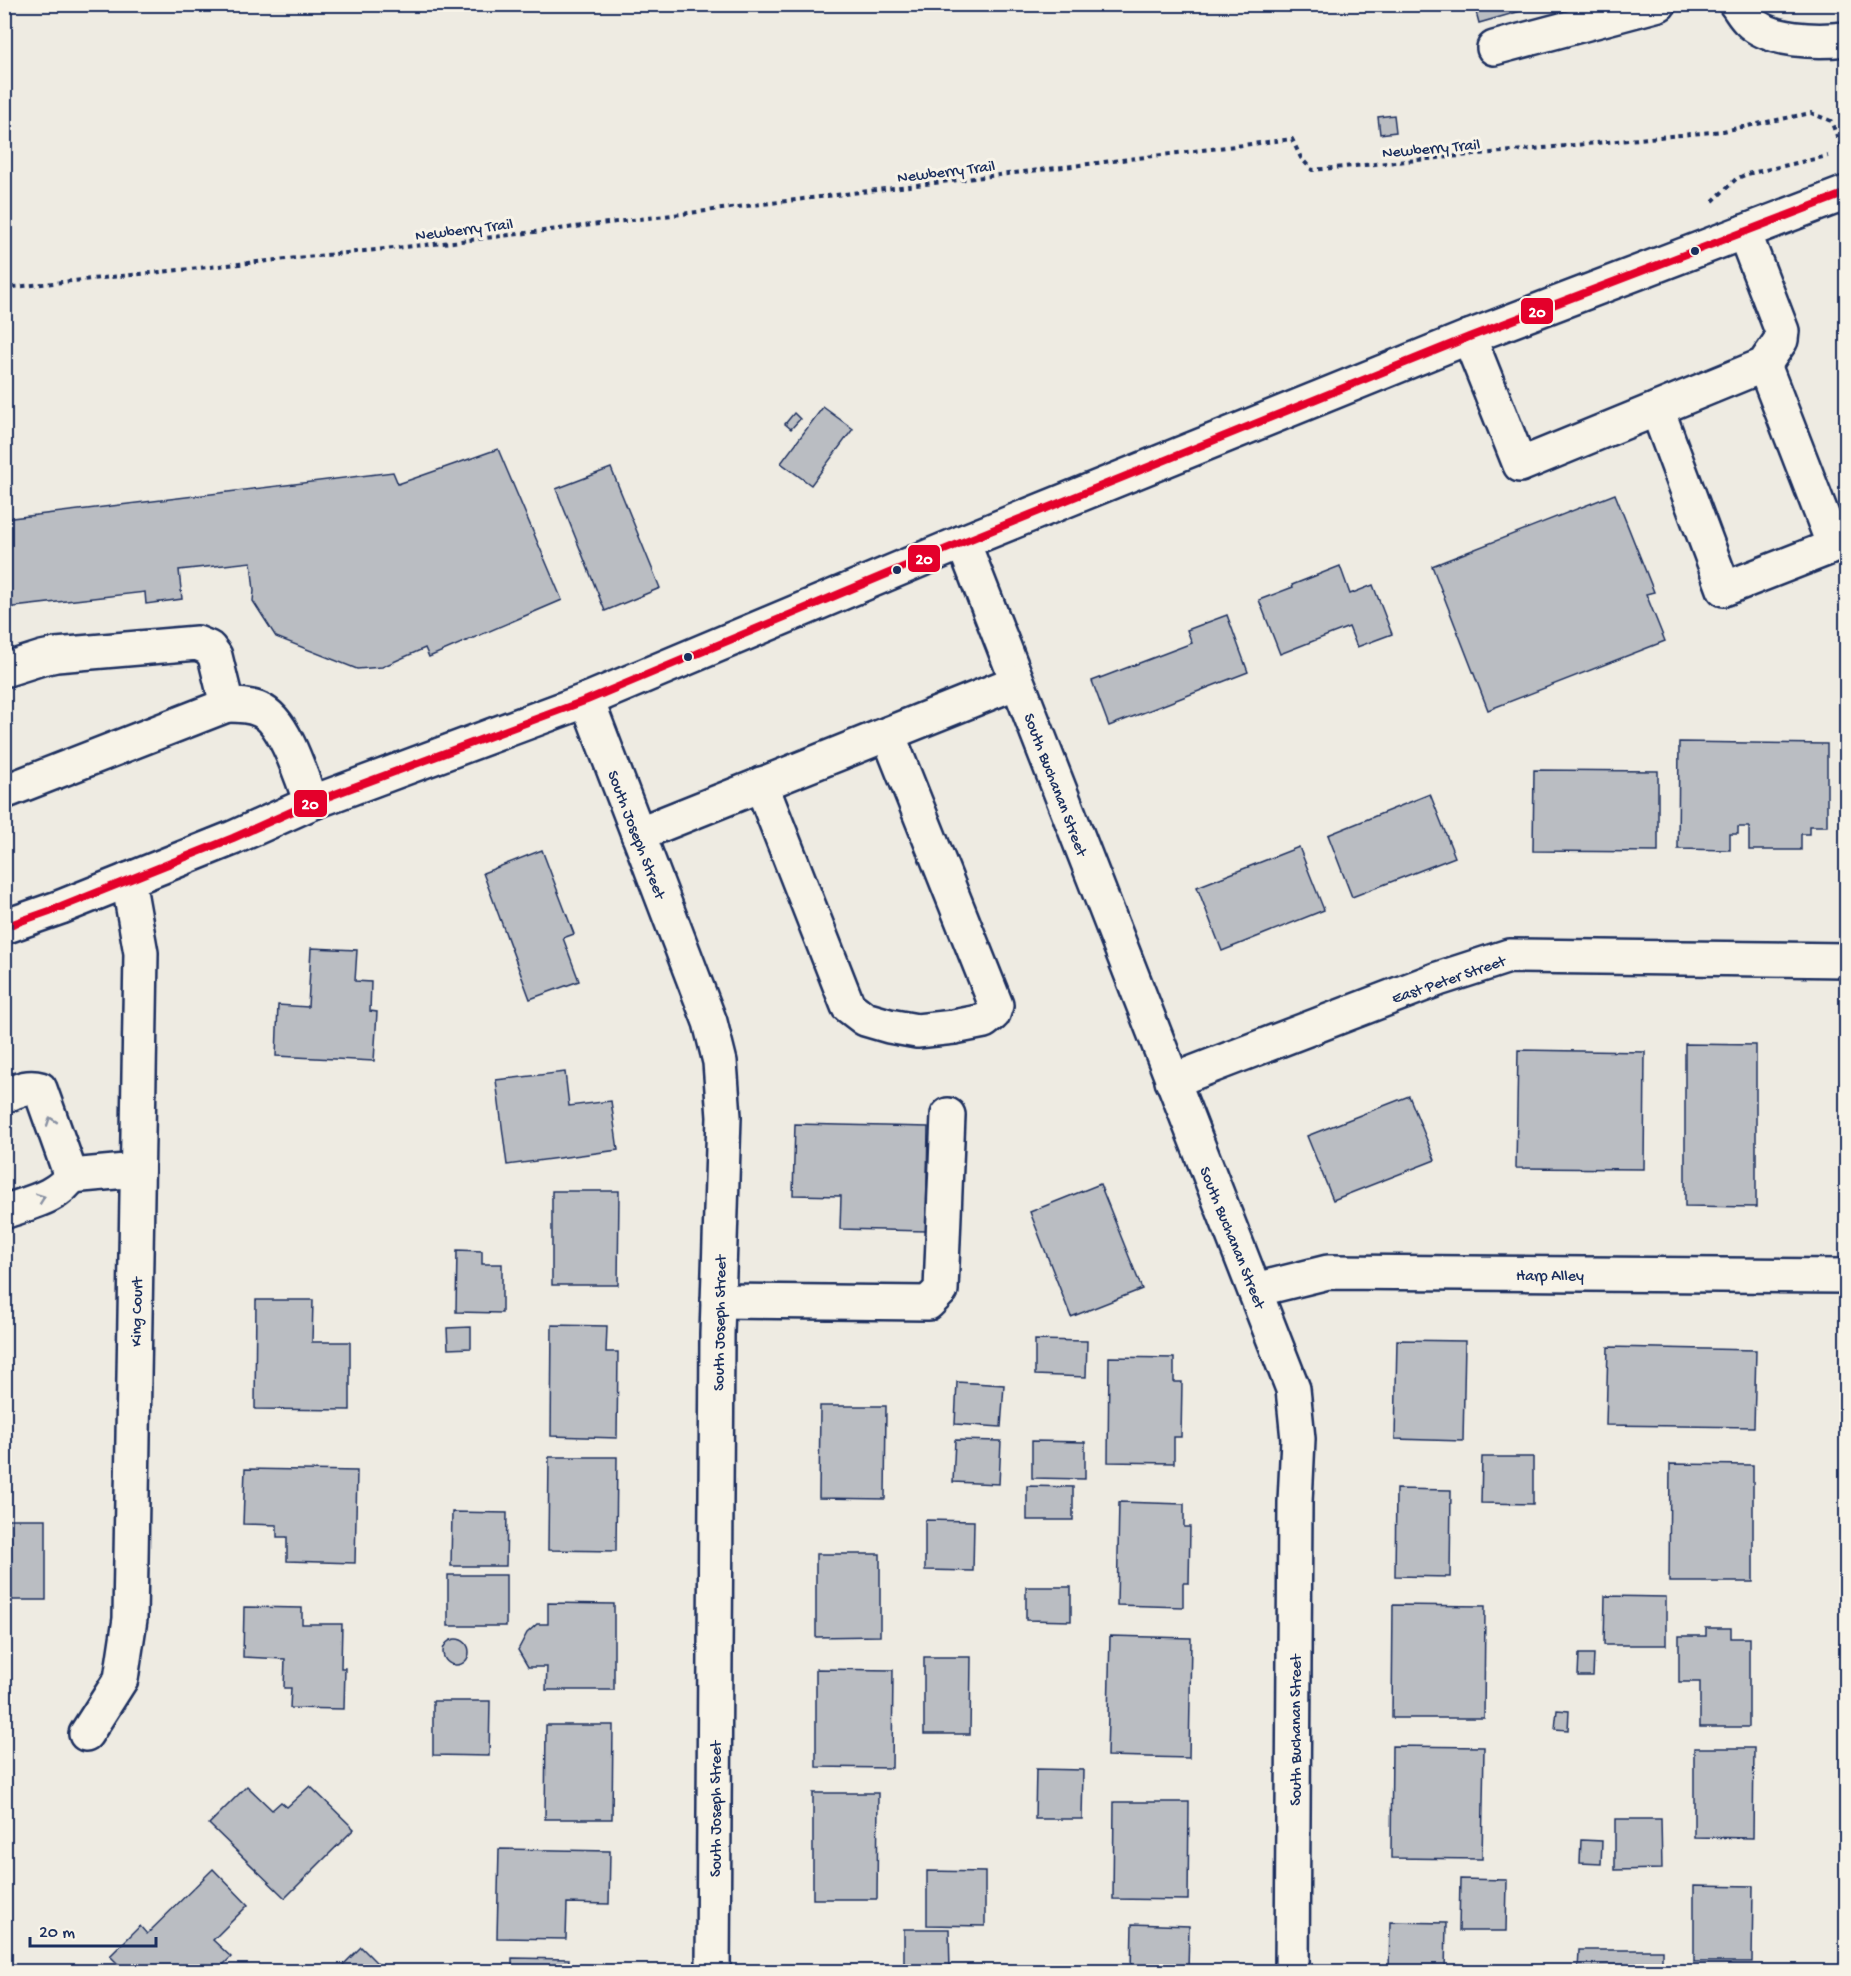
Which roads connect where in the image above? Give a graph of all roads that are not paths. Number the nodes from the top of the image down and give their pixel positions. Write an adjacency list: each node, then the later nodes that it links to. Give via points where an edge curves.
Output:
1 (1659, 4): 4 (street)
2 (1736, 4): 3 (street, via 1748,21 1779,37)
3 (1846, 39)
4 (1494, 48)
5 (1846, 193): 6 (street)
6 (1744, 232): 7 (street); 8 (street, via 1782,331 1781,340)
7 (1469, 337): 9 (street, via 1520,465); 10 (street)
8 (1764, 364): 9 (street); 9 (street, via 1834,546 1724,589)
9 (1657, 409)
10 (963, 542): 12 (street, South Buchanan Street); 13 (street)
11 (4, 670): 14 (street, via 56,656 197,643 215,656)
12 (1017, 682): 15 (street); 23 (street, South Buchanan Street)
13 (587, 700): 18 (street); 19 (street, South Joseph Street)
14 (228, 705): 17 (street); 18 (street, via 262,710 276,726 286,739)
15 (888, 734): 16 (street); 16 (street, via 996,1005 984,1021 917,1030 865,1019 848,1006)
16 (761, 784): 19 (street)
17 (4, 792)
18 (311, 803): 20 (street)
19 (638, 834): 31 (street, South Joseph Street, via 710,1022 720,1062 724,1117)
20 (128, 880): 21 (street); 26 (street, King Court, via 141,953)
21 (4, 927)
22 (1846, 960): 23 (street, East Peter Street, via 1509,956 1438,979)
23 (1172, 1081): 30 (street, South Buchanan Street)
24 (4, 1096): 27 (street, one-way to 24, via 40,1089 24,1088)
25 (948, 1115): 31 (street, via 941,1290 928,1303)
26 (137, 1170): 27 (street); 32 (street, King Court, via 130,1619 121,1679)
27 (71, 1176): 28 (street, one-way to 27, via 57,1192)
28 (4, 1212)
29 (1846, 1276): 30 (street, Harp Alley, via 1328,1272)
30 (1255, 1290): 34 (street, South Buchanan Street, via 1293,1389 1298,1438)
31 (718, 1301): 33 (street, South Joseph Street)
32 (86, 1734)
33 (713, 1971)
34 (1292, 1971)

